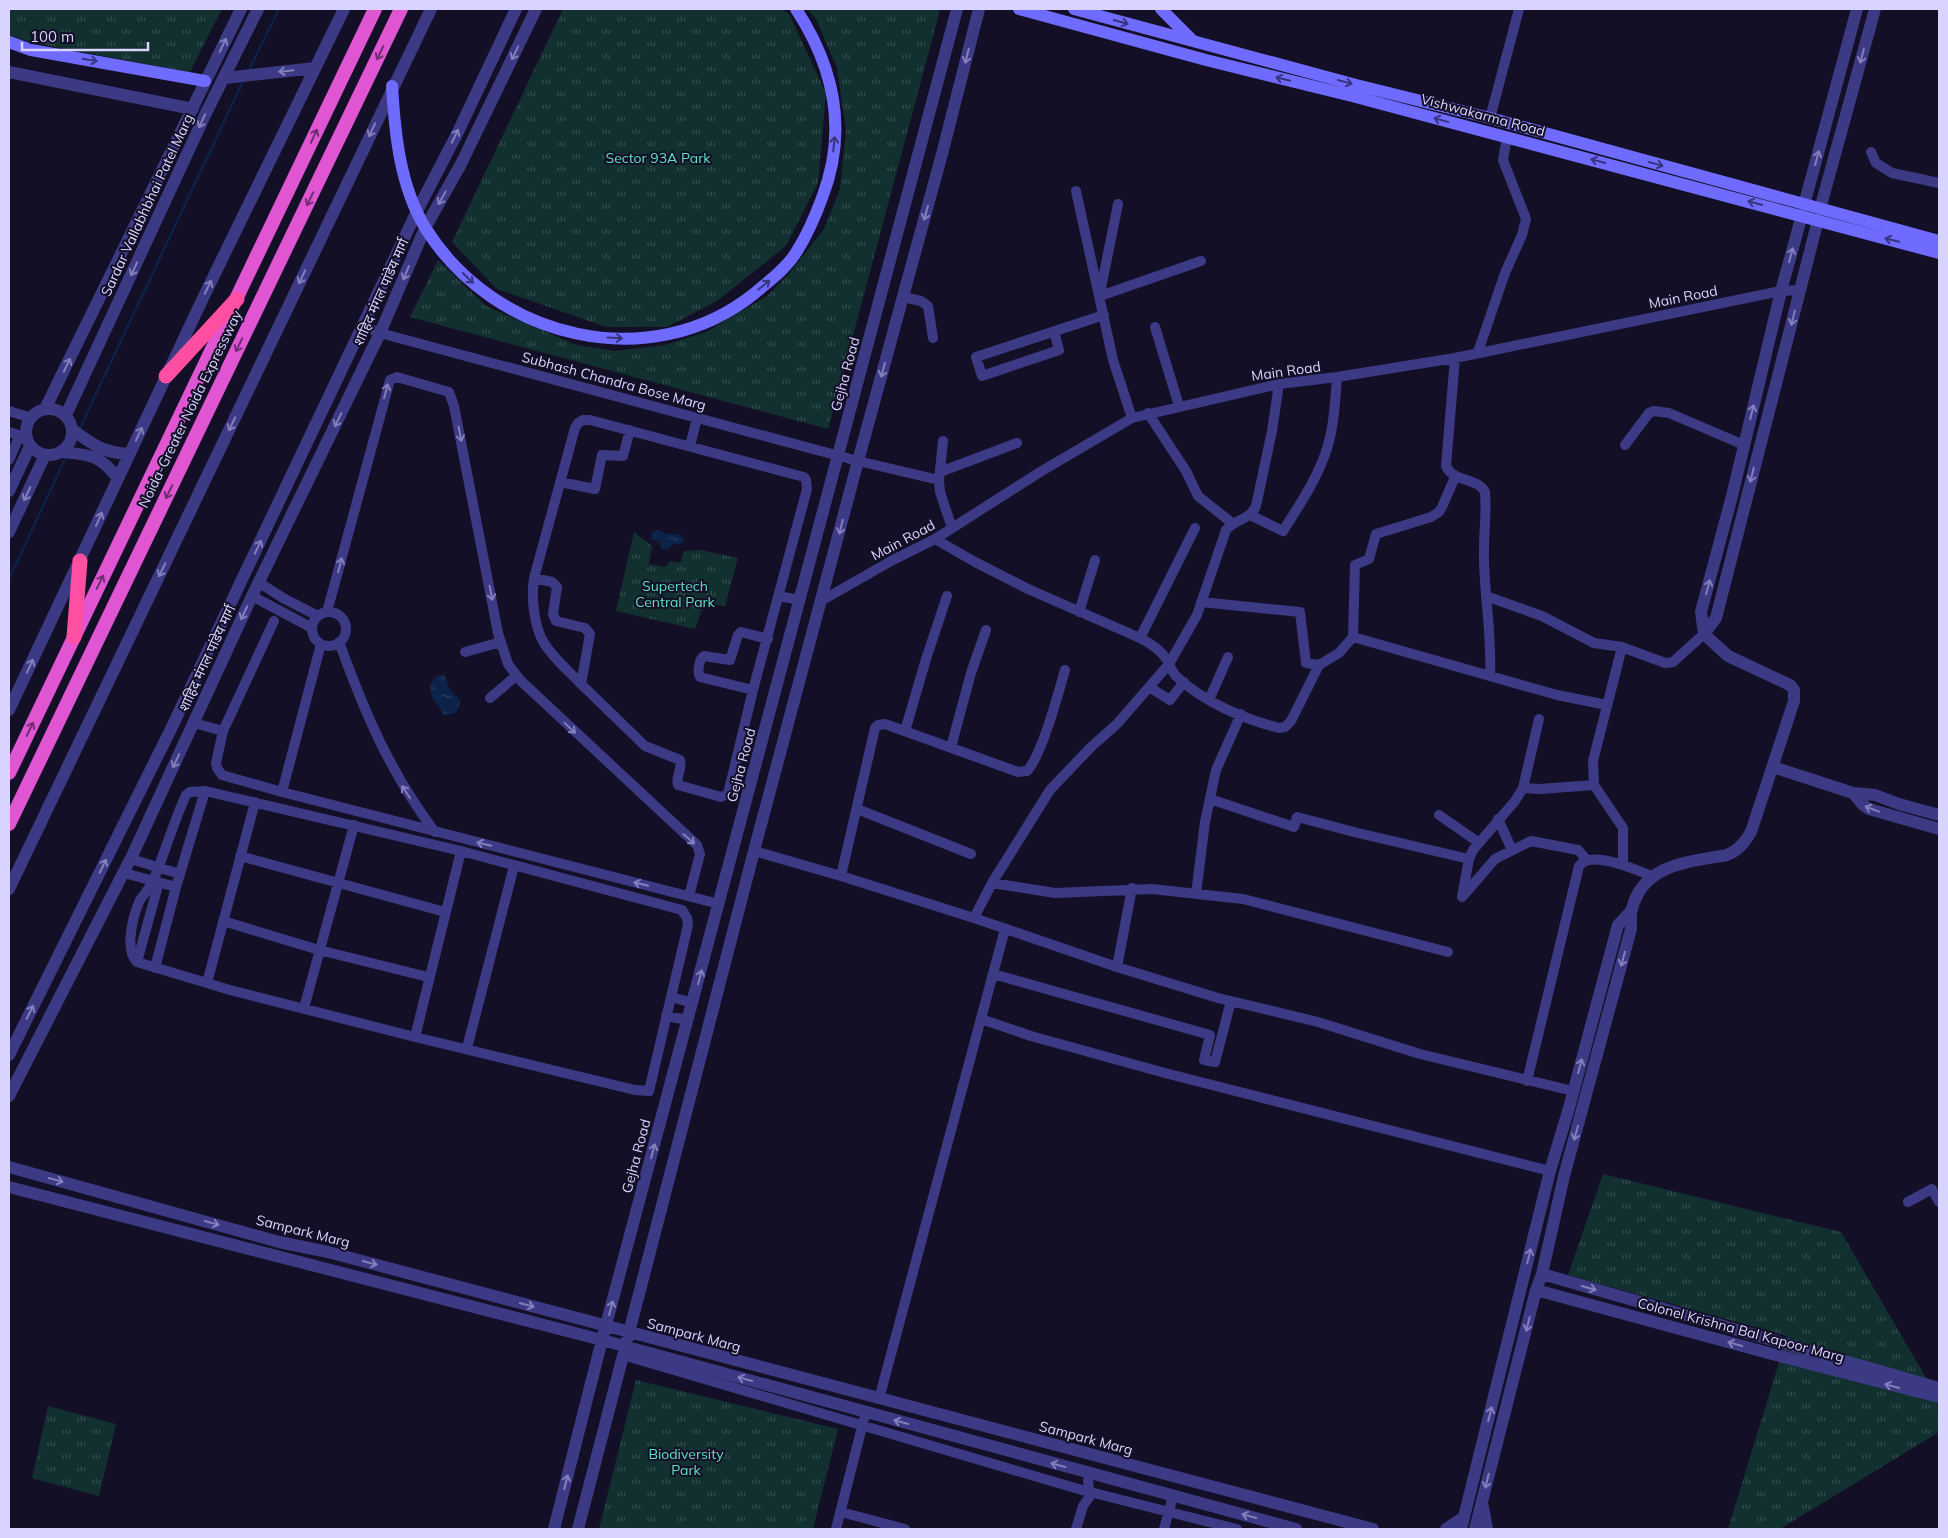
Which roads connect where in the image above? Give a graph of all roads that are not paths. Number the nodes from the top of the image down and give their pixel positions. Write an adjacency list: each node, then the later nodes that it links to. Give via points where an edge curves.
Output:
1 (240, 9): 23 (street, Sardar Vallabhbhai Patel Marg, one-way to 1)
2 (258, 9): 22 (street, Sardar Vallabhbhai Patel Marg)
3 (344, 9): 20 (street)
4 (375, 9): 45 (highway, Noida-Greater Noida Expressway, one-way to 4)
5 (401, 9): 152 (highway, Noida-Greater Noida Expressway, one-way to 152)
6 (431, 9): 24 (street)
7 (516, 9): 34 (street, one-way to 7)
8 (536, 9): 37 (street, शाहिद मंगल पांडेय मार्ग, one-way to 37, via 461,164)
9 (796, 9): 37 (main road, one-way to 9, via 471,282 496,302 536,322 590,336 635,339 668,335 703,324 739,305 772,279 796,253 814,220 829,180 836,140 834,102 825,65 810,30)
10 (957, 9): 76 (street, Gejha Road)
11 (979, 9): 44 (street, one-way to 44)
12 (1019, 9): 27 (main road, Vishwakarma Road, one-way to 12)
13 (1074, 9): 19 (main road, Vishwakarma Road, one-way to 19)
14 (1161, 9): 19 (main road)
15 (1519, 9): 28 (street)
16 (1857, 9): 35 (street, one-way to 16)
17 (1875, 9): 36 (street, one-way to 36)
18 (9, 42): 23 (main road, one-way to 23, via 31,50)
19 (1193, 42): 25 (main road, Vishwakarma Road, one-way to 25)
20 (315, 68): 22 (street, one-way to 22); 54 (street, one-way to 20)
21 (9, 72): 26 (street)
22 (231, 77): 61 (street, Sardar Vallabhbhai Patel Marg, one-way to 61, via 206,113)
23 (205, 81): 26 (street, Sardar Vallabhbhai Patel Marg)
24 (392, 86): 34 (main road, via 397,145); 177 (street, one-way to 177)
25 (1419, 100): 27 (main road); 28 (main road, Vishwakarma Road)
26 (193, 109): 58 (street, Sardar Vallabhbhai Patel Marg, one-way to 26, via 118,247)
27 (1415, 113): 29 (main road, Vishwakarma Road, one-way to 27)
28 (1490, 118): 35 (main road, Vishwakarma Road, one-way to 35)
29 (1507, 137): 35 (main road, Vishwakarma Road, one-way to 29); 52 (street, via 1503,160 1524,211 1526,226 1505,273)
30 (1871, 152): 31 (street, via 1876,163 1892,174)
31 (1939, 183)
32 (1076, 191): 43 (street)
33 (1118, 204): 43 (street)
34 (417, 210): 37 (main road); 47 (street)
35 (1803, 210): 36 (main road, Vishwakarma Road); 42 (street, one-way to 35)
36 (1819, 214): 38 (main road, Vishwakarma Road); 39 (main road, Vishwakarma Road, one-way to 36); 41 (street)
37 (425, 228): 50 (street, शाहिद मंगल पांडेय मार्ग, one-way to 50)
38 (1939, 241)
39 (1939, 253)
40 (1200, 260): 43 (street)
41 (1800, 290): 42 (street, Main Road); 109 (street, one-way to 109, via 1716,618)
42 (1781, 291): 52 (street, Main Road); 72 (street, one-way to 42)
43 (1100, 296): 46 (street)
44 (903, 297): 51 (street, via 928,306); 79 (street, one-way to 79)
45 (237, 299): 54 (highway); 110 (highway, Noida-Greater Noida Expressway, one-way to 45)
46 (1104, 315): 49 (street); 64 (street, via 1113,360)
47 (363, 326): 50 (street, Subhash Chandra Bose Marg); 203 (street, one-way to 47, via 174,722)
48 (1156, 327): 57 (street)
49 (1054, 331): 49 (street, via 976,357 982,376 1059,350)
50 (380, 333): 63 (street, Subhash Chandra Bose Marg); 94 (street, शाहिद मंगल पांडेय मार्ग, one-way to 94)
51 (933, 338)
52 (1478, 352): 53 (street, Main Road)
53 (1455, 358): 55 (street, Main Road); 82 (street, via 1446,460 1449,471)
54 (166, 376): 75 (street, one-way to 54)
55 (1337, 377): 56 (street, Main Road); 85 (street, via 1325,456 1288,524 1283,531)
56 (1279, 384): 57 (street, Main Road); 85 (street, via 1256,506)
57 (1180, 406): 60 (street, Main Road)
58 (45, 409): 61 (street); 62 (street)
59 (9, 411): 62 (street)
60 (1148, 413): 64 (street, Main Road); 86 (street, via 1186,471 1198,496)
61 (66, 415): 65 (street)
62 (31, 418): 68 (street, via 26,427)
63 (697, 418): 73 (street); 76 (street, Subhash Chandra Bose Marg)
64 (1132, 418): 87 (street, Main Road)
65 (73, 430): 74 (street, via 69,446); 75 (street, via 98,448)
66 (630, 430): 73 (street); 83 (street, via 590,420 578,423); 83 (street, via 623,456 602,454 595,489)
67 (9, 432): 68 (street)
68 (26, 439): 77 (street); 78 (street); 84 (street)
69 (943, 441): 80 (street)
70 (1017, 443): 80 (street)
71 (1625, 445): 72 (street, via 1654,410 1669,413)
72 (1744, 445): 109 (street, one-way to 72, via 1701,612)
73 (690, 446): 96 (street, via 806,480 807,489)
74 (63, 452): 77 (street); 81 (street, via 94,457)
75 (129, 454): 81 (street)
76 (839, 455): 79 (street, Subhash Chandra Bose Marg); 99 (street, Gejha Road)
77 (45, 456): 89 (street, one-way to 89)
78 (9, 460)
79 (858, 461): 80 (street, Subhash Chandra Bose Marg, via 916,476); 101 (street, one-way to 101)
80 (940, 476): 87 (street, via 942,501)
81 (118, 477): 91 (street, one-way to 81)
82 (1456, 477): 98 (street, via 1478,484 1485,492); 111 (street, via 1438,512 1379,532 1374,537 1369,559 1354,565)
83 (560, 482): 93 (street)
84 (9, 491)
85 (1250, 516): 86 (street)
86 (1232, 524): 102 (street, via 1226,530)
87 (952, 528): 90 (street, Main Road)
88 (1195, 528): 112 (street)
89 (9, 532)
90 (935, 539): 101 (street, Main Road); 103 (street, via 1006,578)
91 (80, 560): 110 (highway); 132 (street, one-way to 91)
92 (1095, 560): 103 (street)
93 (534, 578): 126 (street, via 534,601 542,641); 126 (street, via 552,582 557,587 553,614 556,621 585,628 590,634)
94 (258, 582): 95 (street, शाहिद मंगल पांडेय मार्ग); 100 (street)
95 (252, 596): 104 (street); 135 (street, शाहिद मंगल पांडेय मार्ग, one-way to 135)
96 (778, 596): 99 (street); 113 (street)
97 (948, 596): 137 (street)
98 (1486, 596): 117 (street, via 1542,616 1594,643); 124 (street, via 1492,650)
99 (800, 600): 180 (street, Gejha Road)
100 (289, 601): 104 (street); 105 (street)
101 (821, 601): 159 (street)
102 (1201, 602): 120 (street); 121 (street, via 1300,612 1306,663)
103 (1079, 612): 112 (street)
104 (284, 614): 107 (street)
105 (323, 614): 107 (street); 114 (street, via 336,614 343,620 346,630); 115 (street, one-way to 115, via 390,380 397,377 444,390 452,396)
106 (274, 621): 136 (street)
107 (312, 628): 116 (street, via 314,638)
108 (986, 630): 138 (street)
109 (1704, 634): 117 (street, via 1669,663); 139 (street, via 1728,656 1783,681 1794,690 1794,701)
110 (74, 637): 140 (highway, Noida-Greater Noida Expressway, one-way to 110)
111 (1353, 637): 121 (street, via 1339,653); 124 (street)
112 (1140, 638): 120 (street, via 1153,646)
113 (768, 639): 128 (street); 128 (street, via 741,632 730,660 704,656 700,659 700,677)
114 (340, 642): 116 (street, via 331,646); 155 (street, one-way to 114, via 388,760 366,714)
115 (501, 642): 118 (street); 123 (street)
116 (322, 644): 144 (street)
117 (1622, 647): 131 (street)
118 (465, 652)
119 (1228, 656): 130 (street)
120 (1169, 664): 125 (street, via 1173,673); 127 (street)
121 (1318, 665): 133 (street, via 1292,721 1285,727 1271,726)
122 (1066, 670): 138 (street, via 1035,758 1027,771 1018,772)
123 (516, 676): 129 (street); 179 (street, one-way to 179, via 697,845 700,854)
124 (1490, 676): 131 (street)
125 (1184, 682): 127 (street, via 1170,700); 130 (street)
126 (581, 684): 128 (street, via 645,746 680,760 678,785 721,797 728,794)
127 (1150, 687): 173 (street, via 1050,790)
128 (753, 690)
129 (490, 698)
130 (1209, 700): 133 (street)
131 (1607, 705): 141 (street, via 1593,761)
132 (9, 710)
133 (1241, 714): 145 (street, via 1216,770)
134 (1540, 719): 142 (street)
135 (194, 723): 136 (street); 162 (street, शाहिद मंगल पांडेय मार्ग, one-way to 162)
136 (223, 731): 144 (street, via 216,763 219,772)
137 (905, 731): 138 (street); 147 (street, via 881,723 875,728)
138 (950, 747)
139 (1773, 767): 148 (street, via 1853,793 1869,809); 171 (street, via 1744,845 1727,855 1681,864)
140 (9, 773)
141 (1594, 785): 142 (street); 165 (street, via 1623,828)
142 (1523, 788): 151 (street)
143 (205, 791): 146 (street); 167 (street, via 186,795); 169 (street)
144 (282, 792): 155 (street)
145 (1210, 799): 163 (street, via 1294,828 1297,817); 178 (street)
146 (255, 802): 153 (street); 161 (street)
147 (857, 809): 160 (street); 170 (street)
148 (1897, 810): 150 (street); 154 (street)
149 (1439, 815): 156 (street)
150 (1939, 815)
151 (1498, 819): 156 (street); 157 (street)
152 (9, 824)
153 (354, 825): 158 (street); 174 (street)
154 (1939, 829)
155 (435, 832): 179 (street, one-way to 155)
156 (1478, 842): 163 (street)
157 (1512, 850): 163 (street, via 1495,859 1462,897); 164 (street, via 1532,841 1578,850)
158 (461, 851): 166 (street); 182 (street)
159 (754, 851): 170 (street); 219 (street)
160 (971, 854)
161 (240, 856): 174 (street); 184 (street)
162 (131, 859): 167 (street); 168 (street, शाहिद मंगल पांडेय मार्ग)
163 (1469, 859)
164 (1586, 859): 165 (street); 204 (street, via 1580,866)
165 (1623, 865): 171 (street)
166 (514, 866): 194 (street, via 682,910 688,925); 202 (street)
167 (157, 868): 169 (street); 172 (street)
168 (124, 873): 172 (street); 206 (street, शाहिद मंगल पांडेय मार्ग)
169 (180, 874): 175 (street)
170 (841, 876): 183 (street)
171 (1652, 876): 181 (street, via 1637,893)
172 (156, 881): 175 (street); 188 (street); 188 (street, via 139,903 132,928 132,955)
173 (992, 883): 176 (street, via 1055,893); 183 (street)
174 (338, 884): 182 (street); 186 (street)
175 (176, 886): 190 (street)
176 (1132, 888): 178 (street); 189 (street)
177 (9, 889)
178 (1196, 894): 187 (street, via 1243,899)
179 (688, 896): 180 (street)
180 (719, 904): 196 (street, Gejha Road, one-way to 180)
181 (1631, 911): 205 (street, one-way to 181, via 1618,925); 208 (street, one-way to 208, via 1631,929)
182 (445, 912): 192 (street)
183 (974, 918): 185 (street)
184 (223, 921): 186 (street); 193 (street)
185 (1005, 929): 189 (street); 191 (street)
186 (319, 950): 192 (street); 197 (street)
187 (1448, 952)
188 (137, 962): 190 (street)
189 (1117, 967): 195 (street)
190 (155, 968): 193 (street)
191 (993, 974): 195 (street, via 1210,1035 1204,1060 1215,1062); 199 (street)
192 (428, 977): 201 (street)
193 (207, 983): 197 (street)
194 (670, 997): 196 (street); 198 (street)
195 (1231, 1001): 204 (street)
196 (693, 1003): 200 (street, Gejha Road)
197 (304, 1008): 201 (street)
198 (666, 1016): 200 (street); 202 (street, via 647,1092)
199 (981, 1019): 210 (street, via 1165,1073); 224 (street)
200 (688, 1020): 218 (street, Gejha Road, one-way to 200)
201 (415, 1037): 202 (street)
202 (467, 1048)
203 (9, 1055)
204 (1527, 1081): 205 (street)
205 (1574, 1092): 207 (street)
206 (9, 1096)
207 (1569, 1108): 208 (street); 210 (street)
208 (1582, 1113): 213 (street, one-way to 213)
209 (9, 1167): 218 (street, Sampark Marg, one-way to 218, via 279,1242 328,1252)
210 (1550, 1171): 212 (street)
211 (9, 1187): 220 (street, Sampark Marg)
212 (1545, 1194): 213 (street); 231 (street, one-way to 212)
213 (1560, 1196): 216 (street)
214 (1908, 1202): 215 (street, via 1932,1190)
215 (1939, 1202)
216 (1542, 1274): 217 (street); 222 (street, one-way to 222)
217 (1536, 1290): 223 (street, Colonel Krishna Bal Kapoor Marg, one-way to 217); 228 (street, one-way to 228)
218 (606, 1327): 219 (street, Sampark Marg); 220 (street, Gejha Road)
219 (628, 1333): 221 (street); 224 (street, Sampark Marg)
220 (602, 1340): 221 (street, Sampark Marg); 232 (street, Gejha Road, one-way to 220)
221 (624, 1350): 225 (street, Sampark Marg); 233 (street)
222 (1939, 1388)
223 (1939, 1397)
224 (878, 1399): 240 (street, Sampark Marg)
225 (865, 1418): 226 (street, Sampark Marg, one-way to 225); 226 (street); 229 (street)
226 (1087, 1484): 227 (street, Sampark Marg); 230 (street); 236 (street)
227 (1173, 1496): 230 (street); 239 (street, Sampark Marg, one-way to 227)
228 (1482, 1502): 242 (street); 243 (street)
229 (840, 1512): 234 (street); 235 (street)
230 (1169, 1512): 237 (street); 238 (street)
231 (1463, 1523): 241 (street)
232 (554, 1529)
233 (578, 1529)
234 (836, 1529)
235 (905, 1529)
236 (1076, 1529)
237 (1164, 1529)
238 (1237, 1529)
239 (1296, 1529)
240 (1373, 1529)
241 (1446, 1529)
242 (1475, 1529)
243 (1487, 1529)

